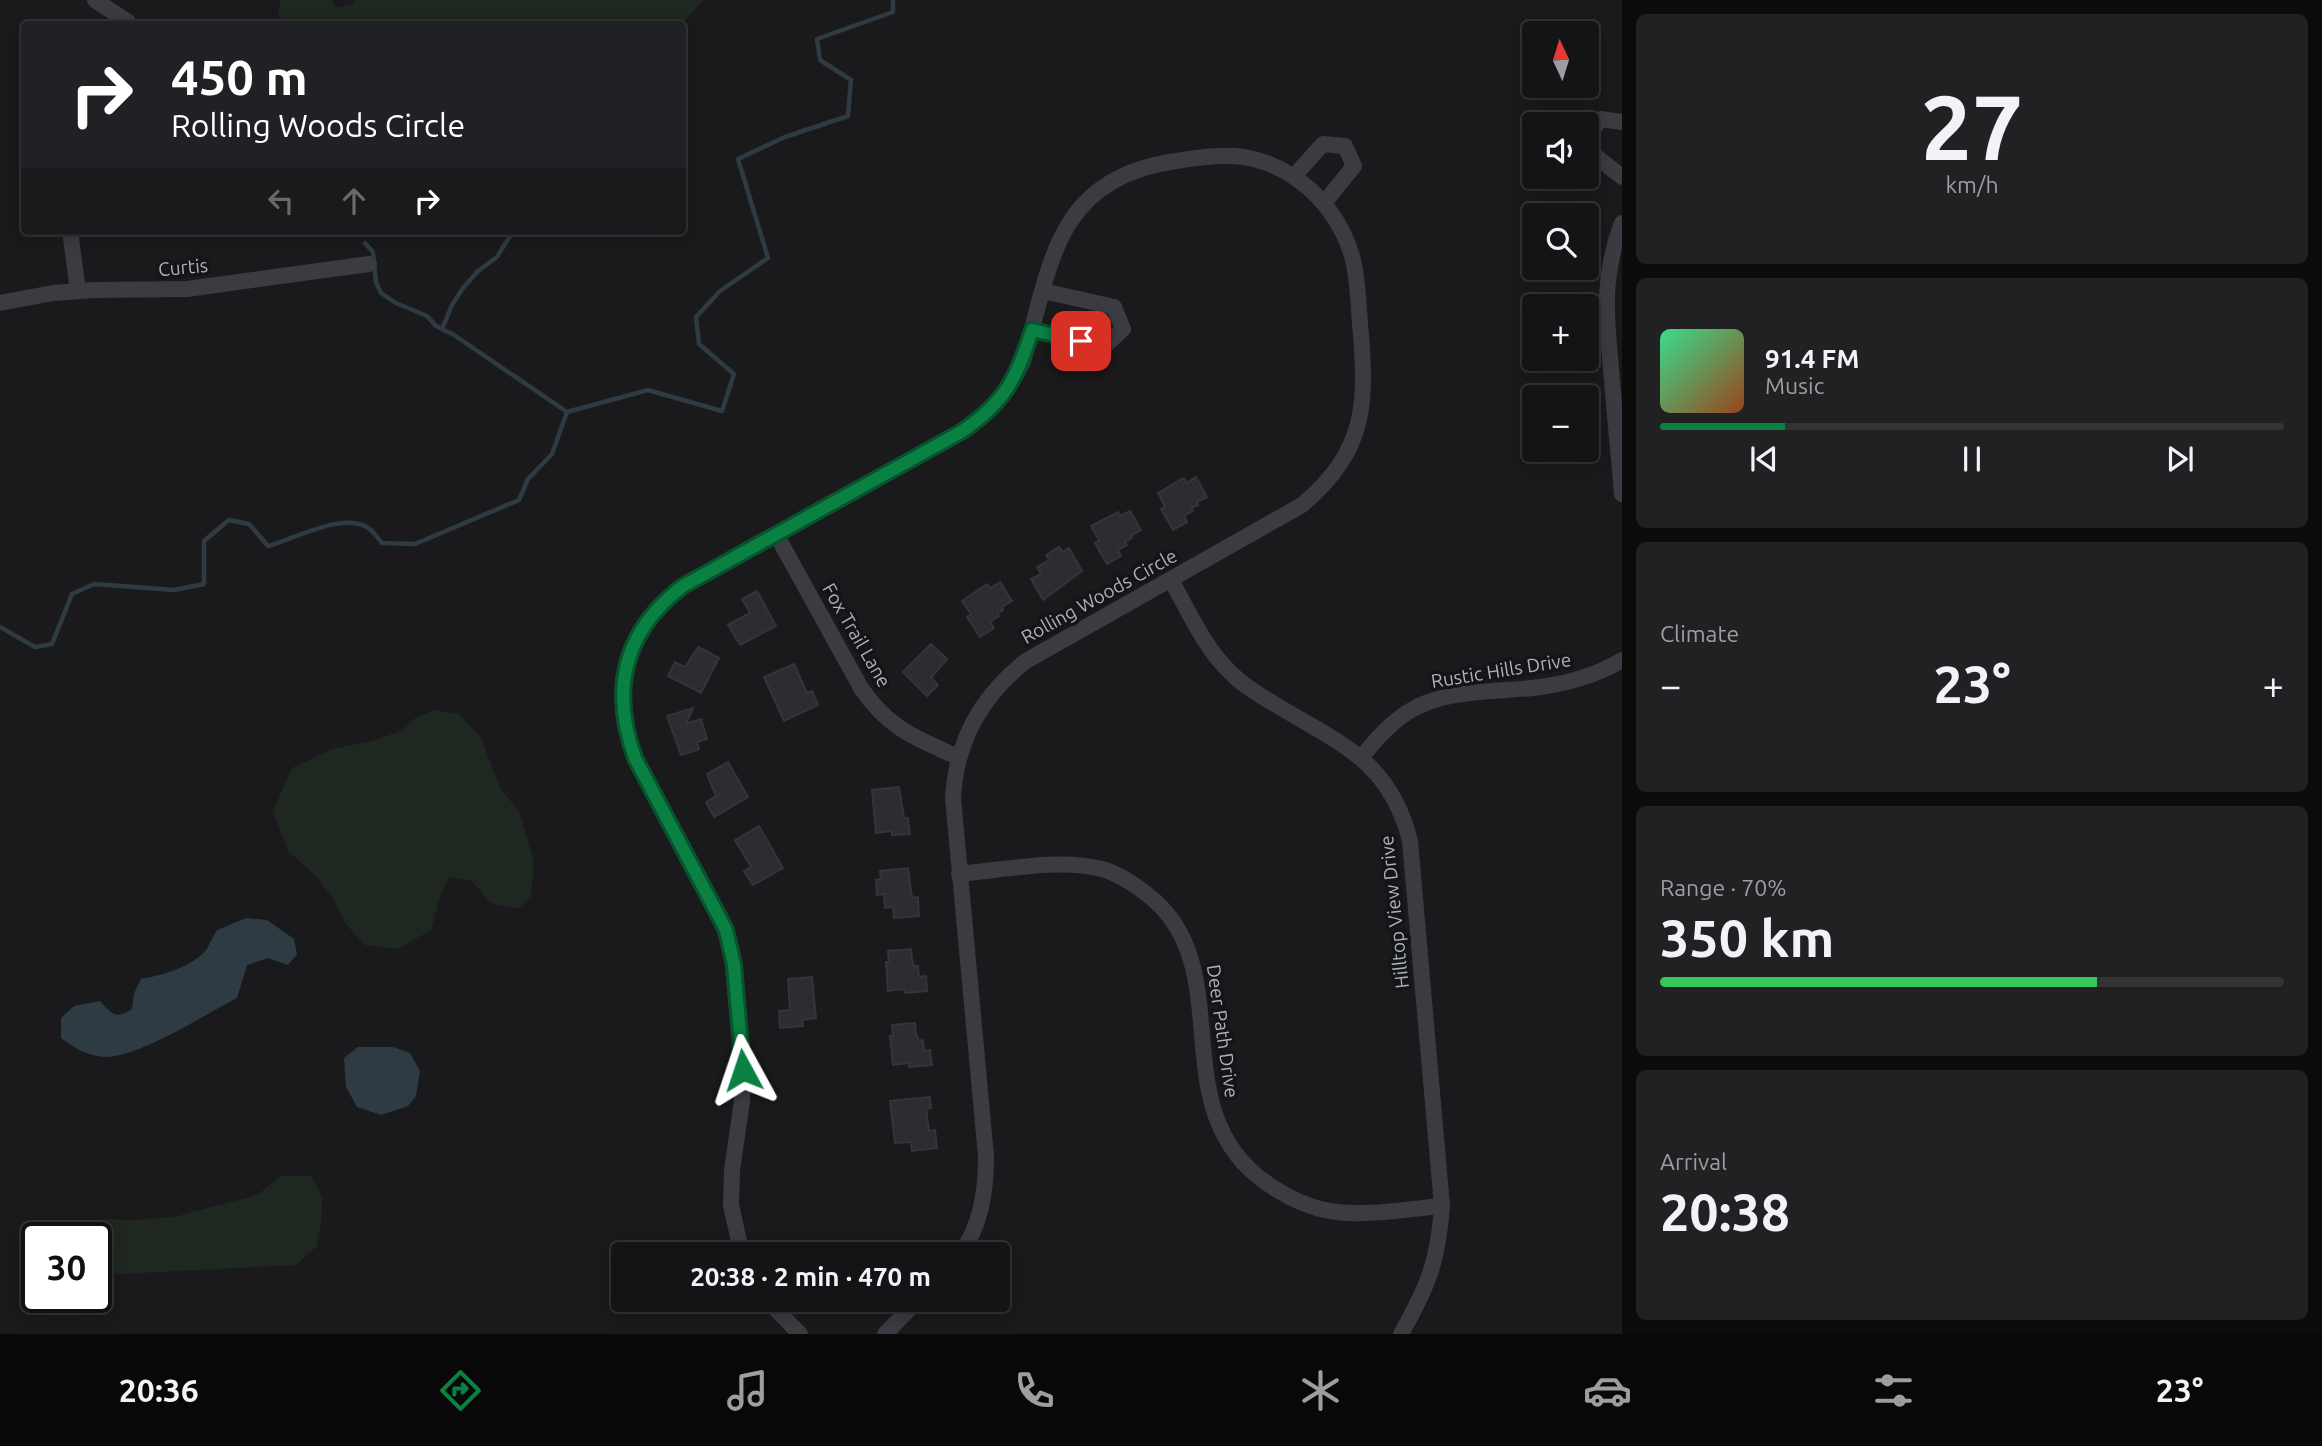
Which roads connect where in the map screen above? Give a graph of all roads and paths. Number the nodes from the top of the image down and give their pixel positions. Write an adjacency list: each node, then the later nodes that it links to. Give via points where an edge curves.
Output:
1 (95, 0): 2 (street)
2 (126, 21)
3 (1599, 122): 4 (street)
4 (1622, 122)
5 (1599, 159): 7 (street)
6 (1294, 176): 8 (street, Rolling Woods Circle); 8 (street, via 1323,144 1345,146 1354,166); 13 (street, Rolling Woods Circle, via 1264,162 1226,156 1158,163 1125,174 1092,196 1070,221)
7 (1622, 177)
8 (1324, 203): 18 (street, Rolling Woods Circle, via 1346,239 1356,277 1364,385 1353,441 1333,475 1302,505)
9 (1622, 223): 16 (street, via 1608,274 1606,310)
10 (70, 235): 12 (street)
11 (369, 264): 12 (street, Curtis, via 187,289)
12 (78, 291): 14 (street, Curtis)
13 (1044, 291): 15 (street, Rolling Woods Circle); 15 (street, via 1114,307 1124,329 1105,346)
14 (0, 303)
15 (1032, 330): 17 (street, Rolling Woods Circle, via 1014,380 982,418)
16 (1622, 494)
17 (776, 534): 20 (street, Fox Trail Lane, via 874,707 906,733); 24 (street, Rolling Woods Circle, via 668,598 638,636 622,687 622,711 635,758 720,916 731,948 743,1070 731,1205)
18 (1171, 580): 20 (street, Rolling Woods Circle, via 1013,671 977,713); 21 (street, Hilltop View Drive, via 1210,649 1233,676)
19 (1622, 660): 21 (street, Rustic Hills Drive, via 1558,684 1425,703 1390,725)
20 (958, 757): 22 (street, Rolling Woods Circle, via 953,798)
21 (1362, 757): 23 (street, Hilltop View Drive, via 1394,795 1410,841)
22 (959, 874): 23 (street, Deer Path Drive, via 1076,865 1106,870 1133,884 1166,913 1188,950 1197,984 1209,1100 1223,1134 1246,1165 1282,1194 1328,1211); 25 (street, Rolling Woods Circle, via 986,1169 982,1210)
23 (1442, 1206): 30 (street, Hilltop View Drive, via 1434,1267)
24 (738, 1242)
25 (968, 1242)
26 (779, 1312): 28 (street)
27 (906, 1312): 29 (street)
28 (800, 1334)
29 (885, 1334)
30 (1401, 1334)

